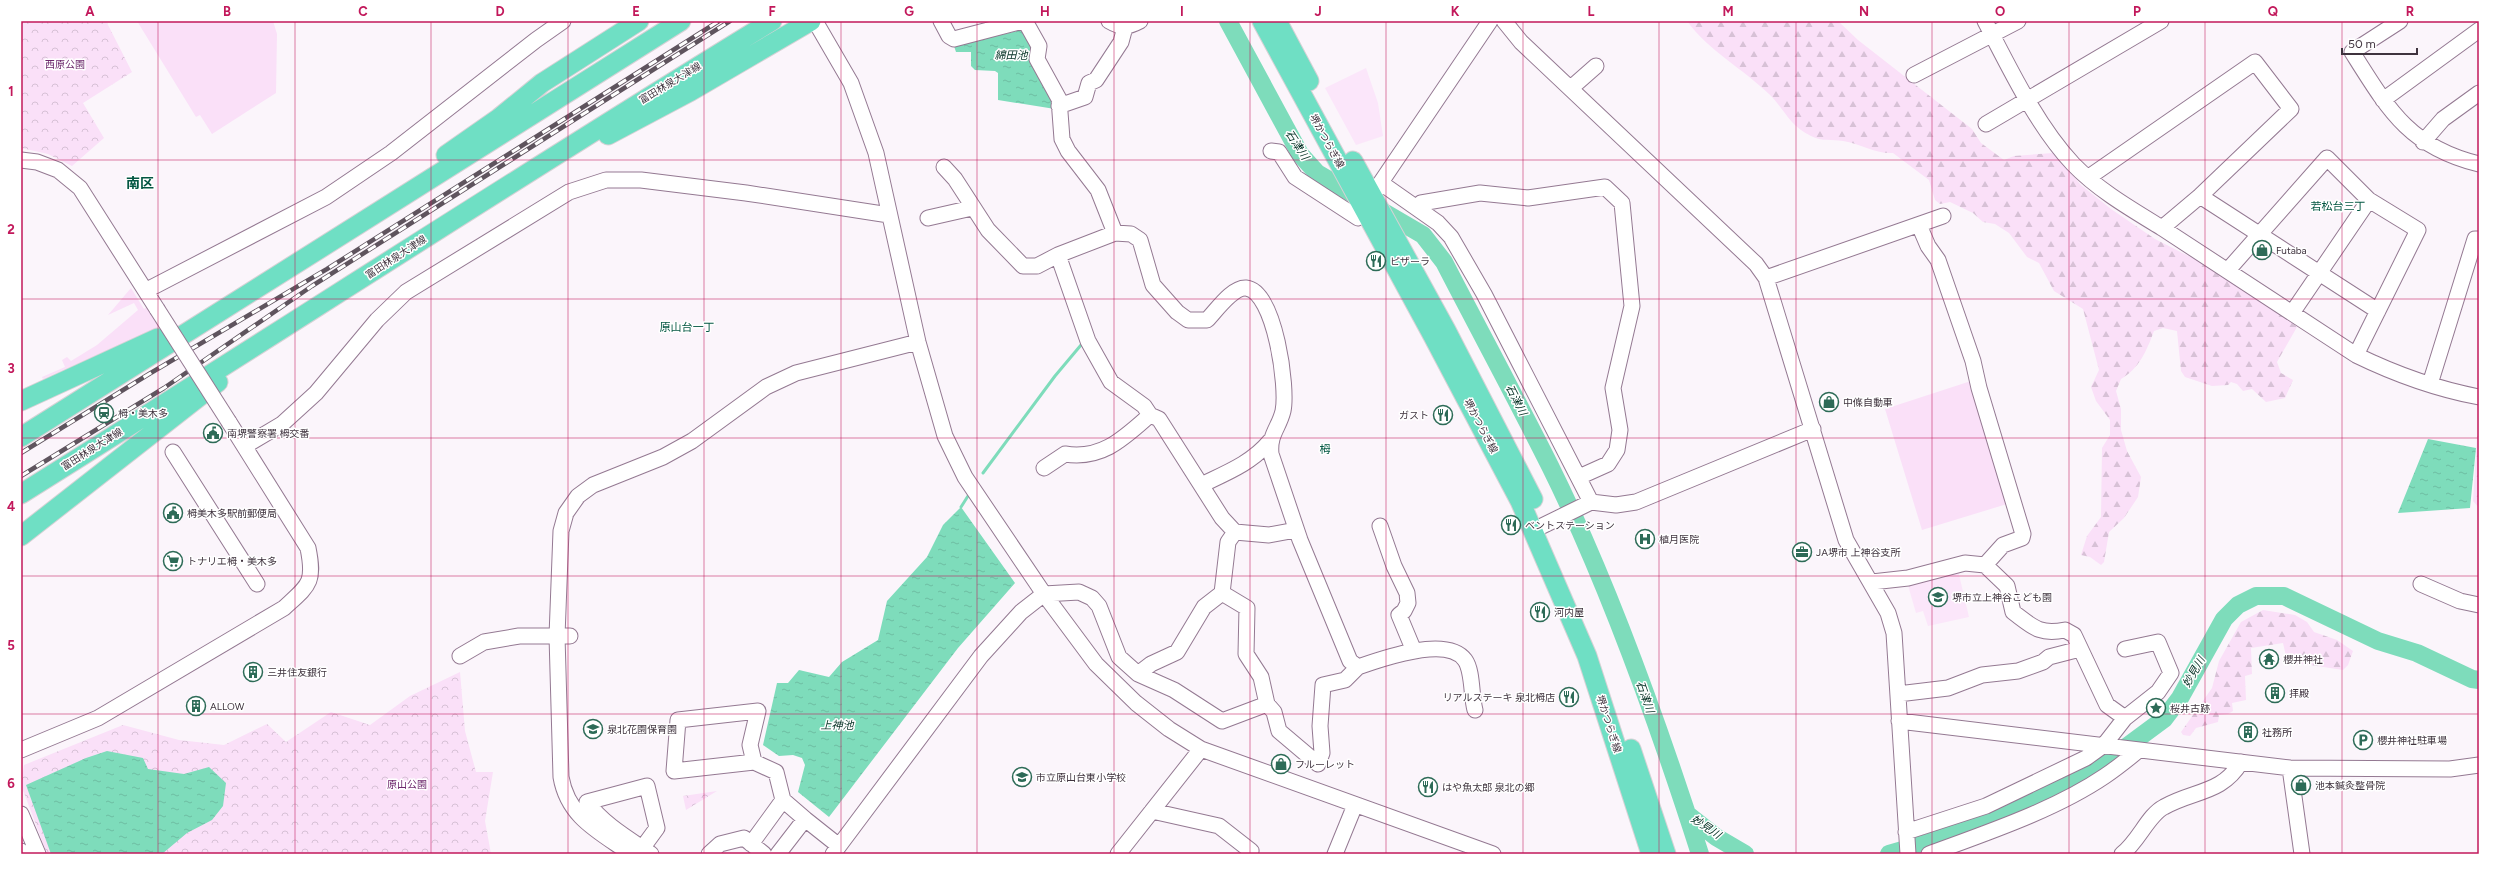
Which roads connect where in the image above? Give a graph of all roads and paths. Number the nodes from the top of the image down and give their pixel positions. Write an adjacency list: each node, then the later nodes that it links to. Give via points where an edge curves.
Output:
1 (563, 21): 56 (street, via 391,153 326,197)
2 (639, 21): 47 (main road, via 542,83 499,118 416,175)
3 (682, 21): 47 (main road)
4 (772, 21): 39 (main road, 富田林泉大津線)
5 (811, 21): 39 (main road, via 691,91)
6 (815, 21): 42 (street, via 851,83 876,153)
7 (940, 21): 8 (street, via 949,36 954,39)
8 (1024, 21): 28 (street, via 1039,46 1037,59 1059,99)
9 (1108, 21): 19 (street)
10 (1140, 21): 19 (street)
11 (1262, 21): 37 (main road, 堺かつらぎ線, via 1342,169)
12 (1277, 21): 37 (main road, 堺かつらぎ線)
13 (1490, 21): 37 (street)
14 (1504, 21): 24 (street, via 1522,42)
15 (1985, 21): 21 (street)
16 (2018, 21): 21 (street)
17 (2161, 21): 26 (street)
18 (2400, 21): 27 (street, via 2352,52)
19 (1125, 27): 28 (street, via 1121,42 1096,80 1089,83 1085,97)
20 (2479, 30): 27 (street)
21 (1992, 35): 23 (street); 26 (street)
22 (1596, 66): 24 (street)
23 (1914, 75)
24 (1571, 88): 54 (street, via 1756,264)
25 (2479, 93): 30 (street, via 2443,119)
26 (2028, 100): 29 (street); 35 (street, via 2073,164)
27 (2383, 100): 30 (street, via 2399,121)
28 (1059, 106): 48 (street, via 1062,139 1068,151 1098,190)
29 (1986, 124)
30 (2423, 142): 33 (street, via 2458,159)
31 (1271, 151): 37 (street, via 1279,152 1295,177)
32 (21, 160): 56 (street, via 37,162 58,170 80,188)
33 (2479, 164)
34 (944, 167): 41 (street, via 955,179)
35 (2089, 178): 36 (street, via 2255,62 2291,109); 46 (street, via 2111,196)
36 (2200, 196): 46 (street); 49 (street)
37 (1369, 199): 40 (street); 76 (main road, 堺かつらぎ線, via 1389,228 1450,336 1514,458); 76 (main road, 堺かつらぎ線, via 1500,462)
38 (2369, 200): 49 (street, via 2327,158); 53 (street); 57 (street, via 2418,230)
39 (483, 201): 59 (main road, 富田林泉大津線)
40 (1417, 207): 72 (street, via 1451,237 1484,294); 72 (street, via 1421,202 1480,193 1528,198 1605,188 1622,203 1632,306 1613,388 1620,430 1617,450 1608,464)
41 (972, 208): 44 (street); 51 (street, via 988,230 1023,266 1037,266)
42 (889, 214): 60 (street); 69 (street, via 641,180 606,180 569,192 406,292 377,320 316,393 282,424)
43 (1943, 216): 45 (street)
44 (928, 218)
45 (1919, 225): 54 (street); 81 (street, via 1928,246 1938,260 1973,361 2023,534 2022,538 2003,546)
46 (2162, 228): 52 (street)
47 (348, 231): 55 (main road)
48 (1115, 233): 51 (street); 68 (street, via 1131,234 1140,240 1153,285 1176,312 1188,320 1207,320 1237,290 1246,288 1257,293 1264,301 1276,336 1284,388 1283,410)
49 (2258, 234): 52 (street); 53 (street)
50 (2479, 239): 62 (street, via 2475,239)
51 (1058, 255): 65 (street, via 1088,341 1111,382 1144,406)
52 (2228, 270): 58 (street)
53 (2318, 274): 57 (street); 58 (street)
54 (1766, 278): 66 (street)
55 (268, 282): 64 (main road, via 211,307 146,344); 67 (main road)
56 (147, 290): 69 (street, bridge)
57 (2378, 311): 61 (street)
58 (2292, 313): 61 (street)
59 (264, 342): 74 (main road, 富田林泉大津線); 80 (main road, via 199,398)
60 (918, 342): 86 (street, via 945,436 965,477); 88 (street, via 784,378 766,387 692,441 663,457 593,485 578,496 566,514 561,531)
61 (2356, 355): 62 (street, via 2381,367)
62 (2430, 384): 63 (street)
63 (2479, 397)
64 (21, 401)
65 (1150, 415): 71 (street, via 1118,443 1082,457 1065,454); 73 (street, via 1160,419)
66 (1813, 429): 75 (street, via 1636,502 1616,505); 82 (street, via 1846,540)
67 (21, 436)
68 (1270, 441): 73 (street, via 1247,463); 78 (street, via 1270,454)
69 (245, 446): 102 (street, via 308,548 312,564 308,585 284,608 98,718)
70 (173, 452): 83 (street)
71 (1044, 468)
72 (1579, 478): 75 (street)
73 (1201, 485): 79 (street, via 1222,518)
74 (21, 494)
75 (1589, 504): 76 (street)
76 (1545, 525): 128 (main road, 堺かつらぎ線); 129 (main road, 堺かつらぎ線, via 1597,650)
77 (1380, 526): 91 (street, via 1407,593 1408,603 1404,611 1398,615)
78 (1296, 530): 79 (street, via 1269,535); 93 (street, via 1350,661)
79 (1235, 532): 85 (street, via 1228,542)
80 (21, 536)
81 (1985, 565): 82 (street, via 1965,563 1908,578); 89 (street, via 2007,586 2013,612 2038,630 2048,633 2066,630 2074,635)
82 (1872, 582): 95 (street, via 1888,613 1894,633)
83 (257, 584)
84 (2421, 584): 87 (street, via 2460,601)
85 (1222, 593): 94 (street, via 1204,607 1177,652 1151,664); 96 (street, via 1247,608 1246,654 1261,677)
86 (1044, 594): 94 (street, via 1079,592 1092,598 1099,606 1119,657); 101 (street, via 1096,664 1122,690 1169,729); 116 (street, via 1021,612 981,656)
87 (2479, 605)
88 (564, 636): 92 (street, via 519,636 484,642); 118 (street, via 561,777 564,794 572,809 585,822)
89 (2080, 648): 95 (street, via 2049,657 2043,662 2018,671 1982,675 1948,688); 98 (street, via 2108,706)
90 (2125, 649): 98 (street, via 2158,642 2171,674 2158,692)
91 (1414, 651): 93 (street); 97 (street, via 1450,650 1465,660 1470,670)
92 (460, 656)
93 (1358, 667): 96 (street, via 1344,680 1323,685 1320,726 1322,753 1318,764 1280,732 1274,712)
94 (1138, 674): 96 (street, via 1174,690 1222,721)
95 (1898, 694): 99 (street)
96 (1267, 704)
97 (1475, 710)
98 (2125, 718): 100 (street)
99 (1899, 721): 100 (street); 113 (street)
100 (2106, 745): 103 (street); 113 (street, via 2046,779 1986,806)
101 (1201, 749): 109 (street); 110 (street)
102 (21, 750)
103 (2138, 750): 105 (street); 131 (street, via 2104,777 2061,800 1995,830)
104 (754, 762): 104 (street, via 750,745 758,711 678,720 674,771); 108 (street, via 776,772)
105 (2241, 762): 107 (street); 132 (street, via 2233,776 2220,785 2158,811 2132,846)
106 (2479, 765): 107 (street, via 2450,769)
107 (2290, 768): 133 (street)
108 (784, 800): 112 (street); 114 (street)
109 (1354, 805): 115 (street); 126 (street)
110 (1152, 811): 124 (street); 125 (street, via 1220,826 1251,851)
111 (21, 814): 120 (street)
112 (805, 819): 116 (street); 123 (street)
113 (1906, 833): 130 (street)
114 (751, 844): 121 (street, via 744,838 720,844); 122 (street)
115 (1455, 848): 127 (street)
116 (836, 850)
117 (21, 851): 119 (street)
118 (641, 853): 118 (street, via 657,828 647,786 587,802 596,814)
119 (22, 854)
120 (38, 854)
121 (709, 854)
122 (764, 854)
123 (778, 854)
124 (1118, 854)
125 (1250, 854)
126 (1335, 854)
127 (1493, 854)
128 (1651, 854)
129 (1666, 854)
130 (1908, 854)
131 (1929, 854)
132 (2122, 854)
133 (2302, 854)

